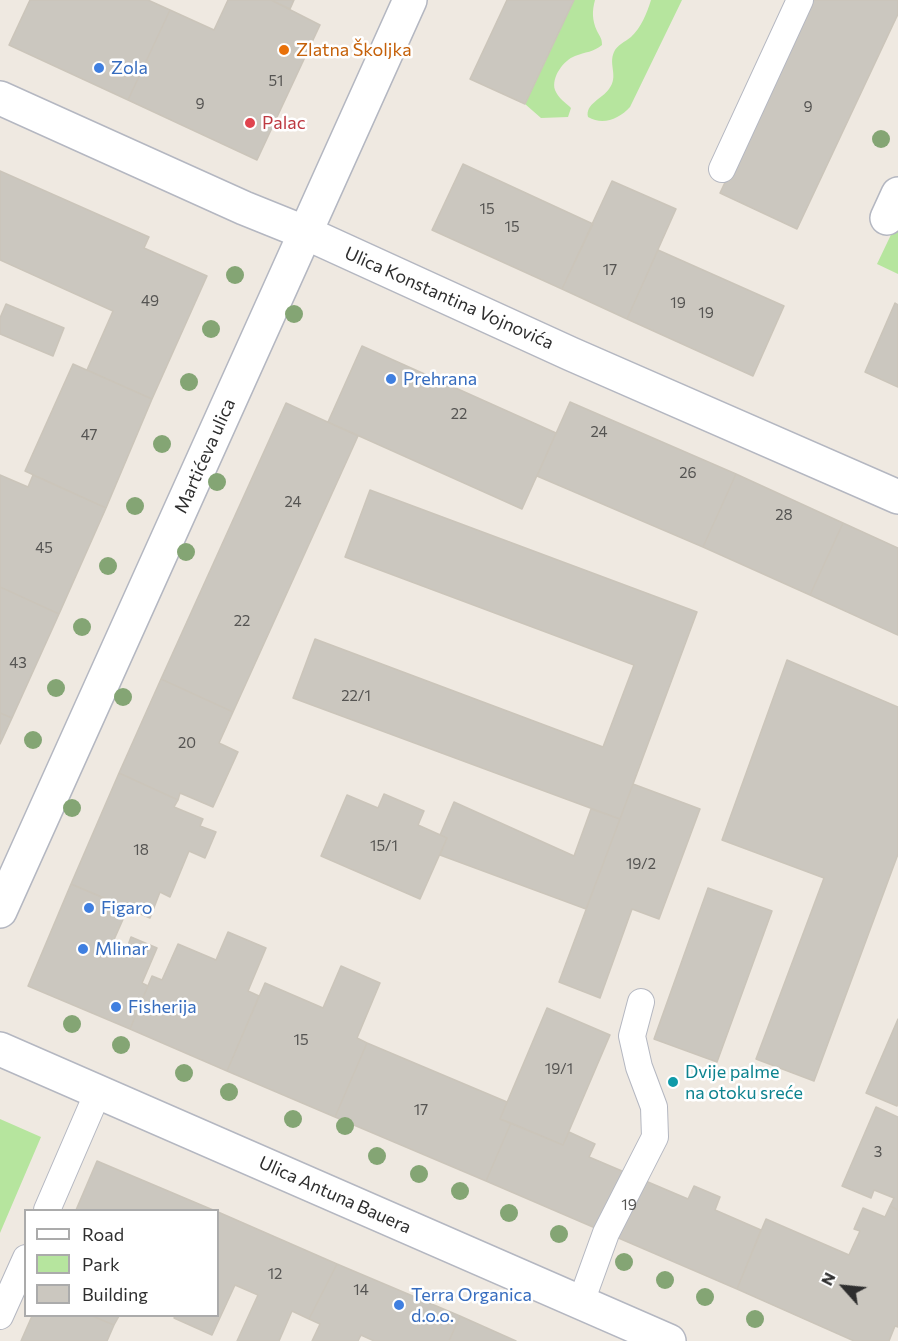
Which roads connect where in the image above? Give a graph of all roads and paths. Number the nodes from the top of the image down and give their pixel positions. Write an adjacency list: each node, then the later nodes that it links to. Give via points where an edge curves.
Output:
1 (410, 0): 5 (street, Martićeva ulica)
2 (800, 0): 4 (lane)
3 (0, 98): 5 (street, Ulica Konstantina Vojnovića)
4 (722, 169)
5 (306, 233): 6 (street, Ulica Konstantina Vojnovića); 7 (street, Martićeva ulica)
6 (898, 497)
7 (0, 911)
8 (641, 1002): 13 (lane, via 632,1036 654,1107 655,1137 606,1233)
9 (0, 1049): 10 (street, Ulica Antuna Bauera)
10 (98, 1092): 11 (lane); 13 (street, Ulica Antuna Bauera)
11 (47, 1209)
12 (24, 1262): 14 (lane)
13 (581, 1302): 15 (street, Ulica Antuna Bauera)
14 (0, 1316)
15 (669, 1341)

